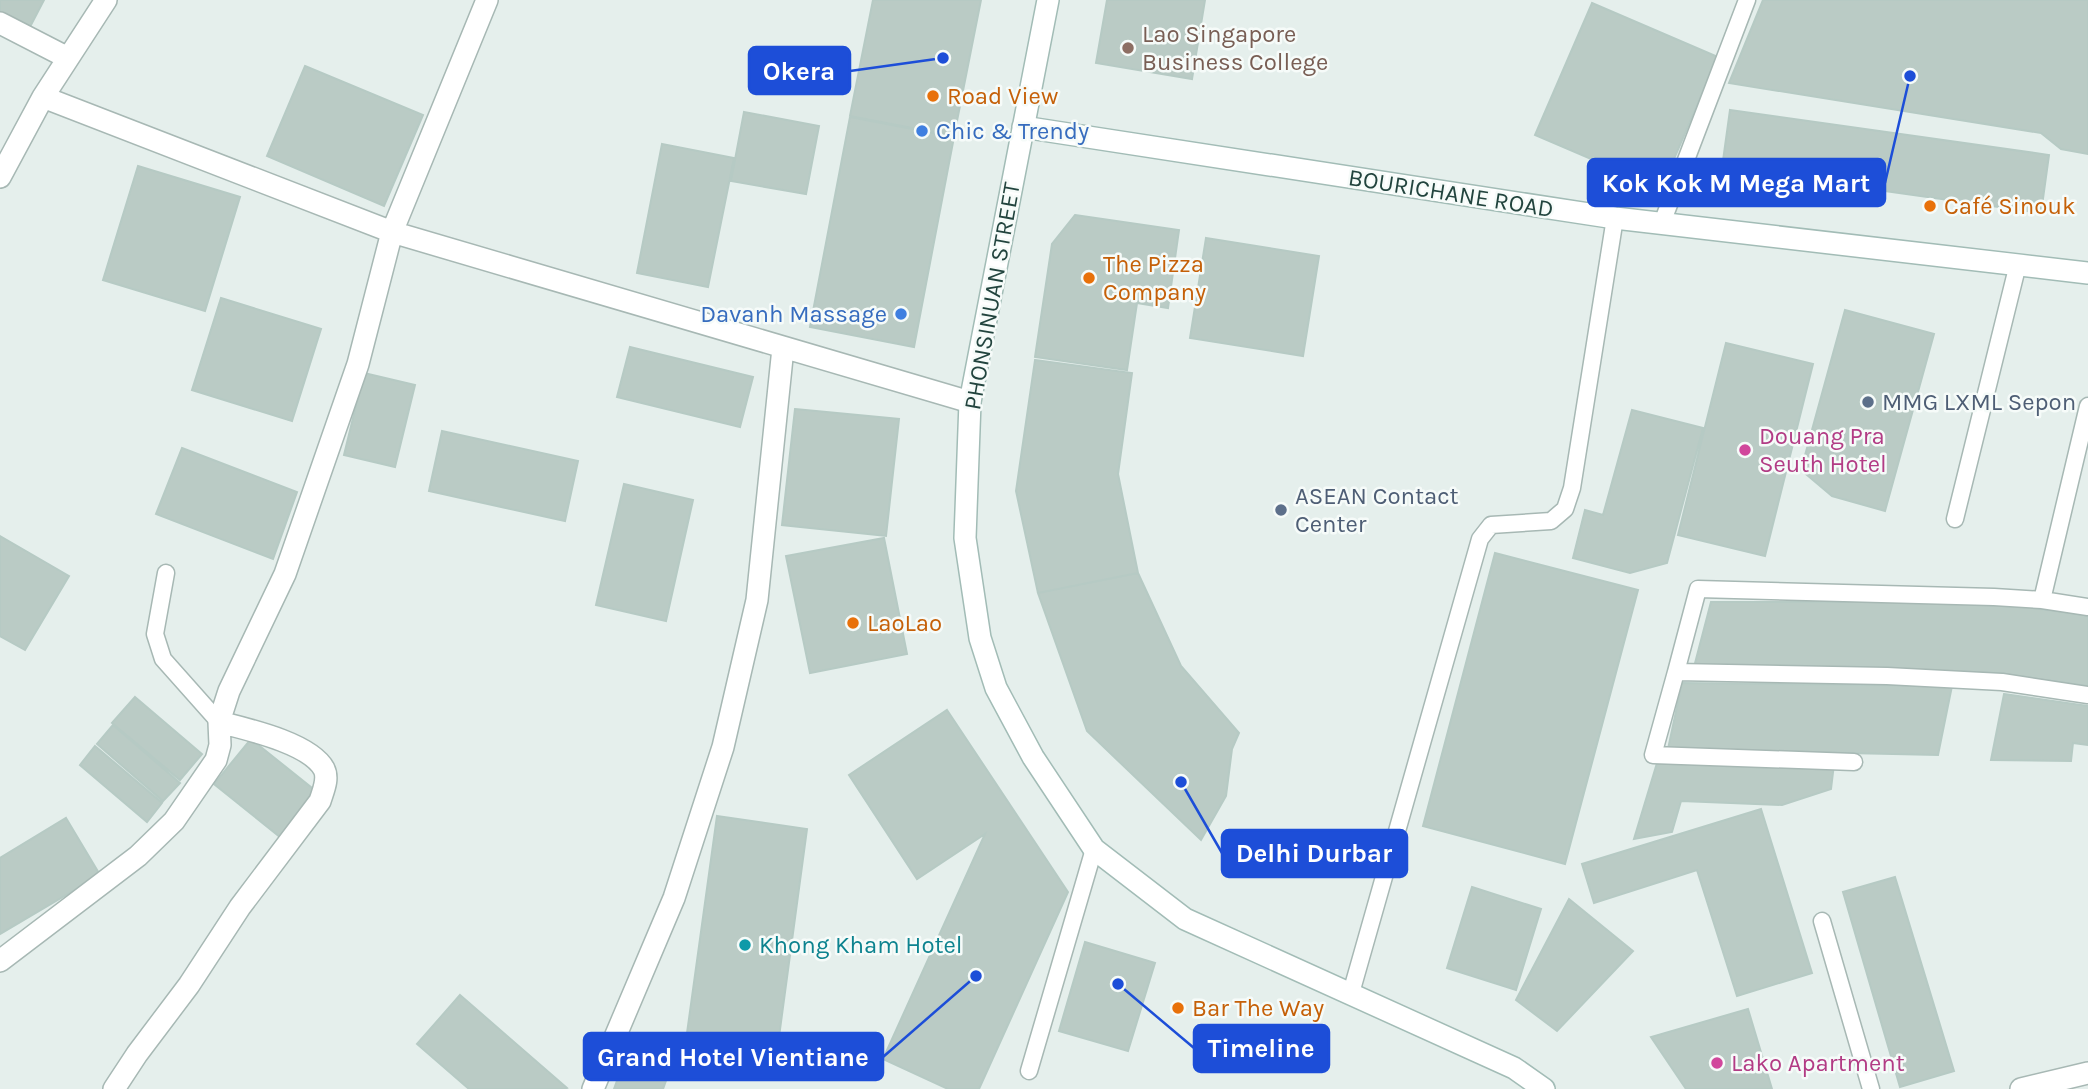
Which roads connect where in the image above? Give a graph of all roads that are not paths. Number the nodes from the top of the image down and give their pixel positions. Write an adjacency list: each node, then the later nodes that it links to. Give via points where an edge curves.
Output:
1 (106, 0): 6 (street)
2 (487, 0): 12 (street)
3 (1048, 0): 8 (street, PHONSINUAN STREET)
4 (1747, 0): 11 (lane)
5 (0, 23): 6 (street)
6 (68, 58): 7 (street)
7 (43, 97): 9 (street); 12 (street)
8 (1023, 127): 10 (street, BOURICHANE ROAD); 16 (street, PHONSINUAN STREET)
9 (0, 177)
10 (1615, 218): 11 (street, BOURICHANE ROAD); 29 (lane, via 1565,509 1550,521 1491,524 1480,539)
11 (1662, 223): 13 (street, BOURICHANE ROAD)
12 (392, 232): 15 (street); 24 (street, via 358,364 285,574)
13 (2018, 264): 14 (street, BOURICHANE ROAD); 18 (lane)
14 (2088, 273)
15 (783, 348): 16 (street); 33 (street, via 757,600 723,747 674,898)
16 (970, 402): 26 (street, PHONSINUAN STREET, via 965,538 981,638 996,688 1033,757)
17 (2088, 406): 20 (lane)
18 (1955, 519)
19 (166, 573): 24 (lane, via 155,634 163,659)
20 (2042, 600): 21 (lane); 22 (lane, via 1698,589)
21 (2088, 607)
22 (1676, 672): 23 (lane, via 2001,682); 25 (lane, via 1653,755)
23 (2088, 695)
24 (219, 722): 28 (street, via 216,760 174,821 138,856); 32 (street, via 267,734 313,756 325,770 326,784 320,801)
25 (1854, 762)
26 (1094, 849): 29 (street, PHONSINUAN STREET, via 1185,919); 30 (lane)
27 (1822, 921): 35 (lane)
28 (0, 961)
29 (1351, 993): 34 (street, PHONSINUAN STREET, via 1514,1068)
30 (1030, 1071)
31 (2088, 1073): 36 (street)
32 (114, 1089)
33 (593, 1089)
34 (1544, 1089)
35 (1871, 1089)
36 (2021, 1089)

